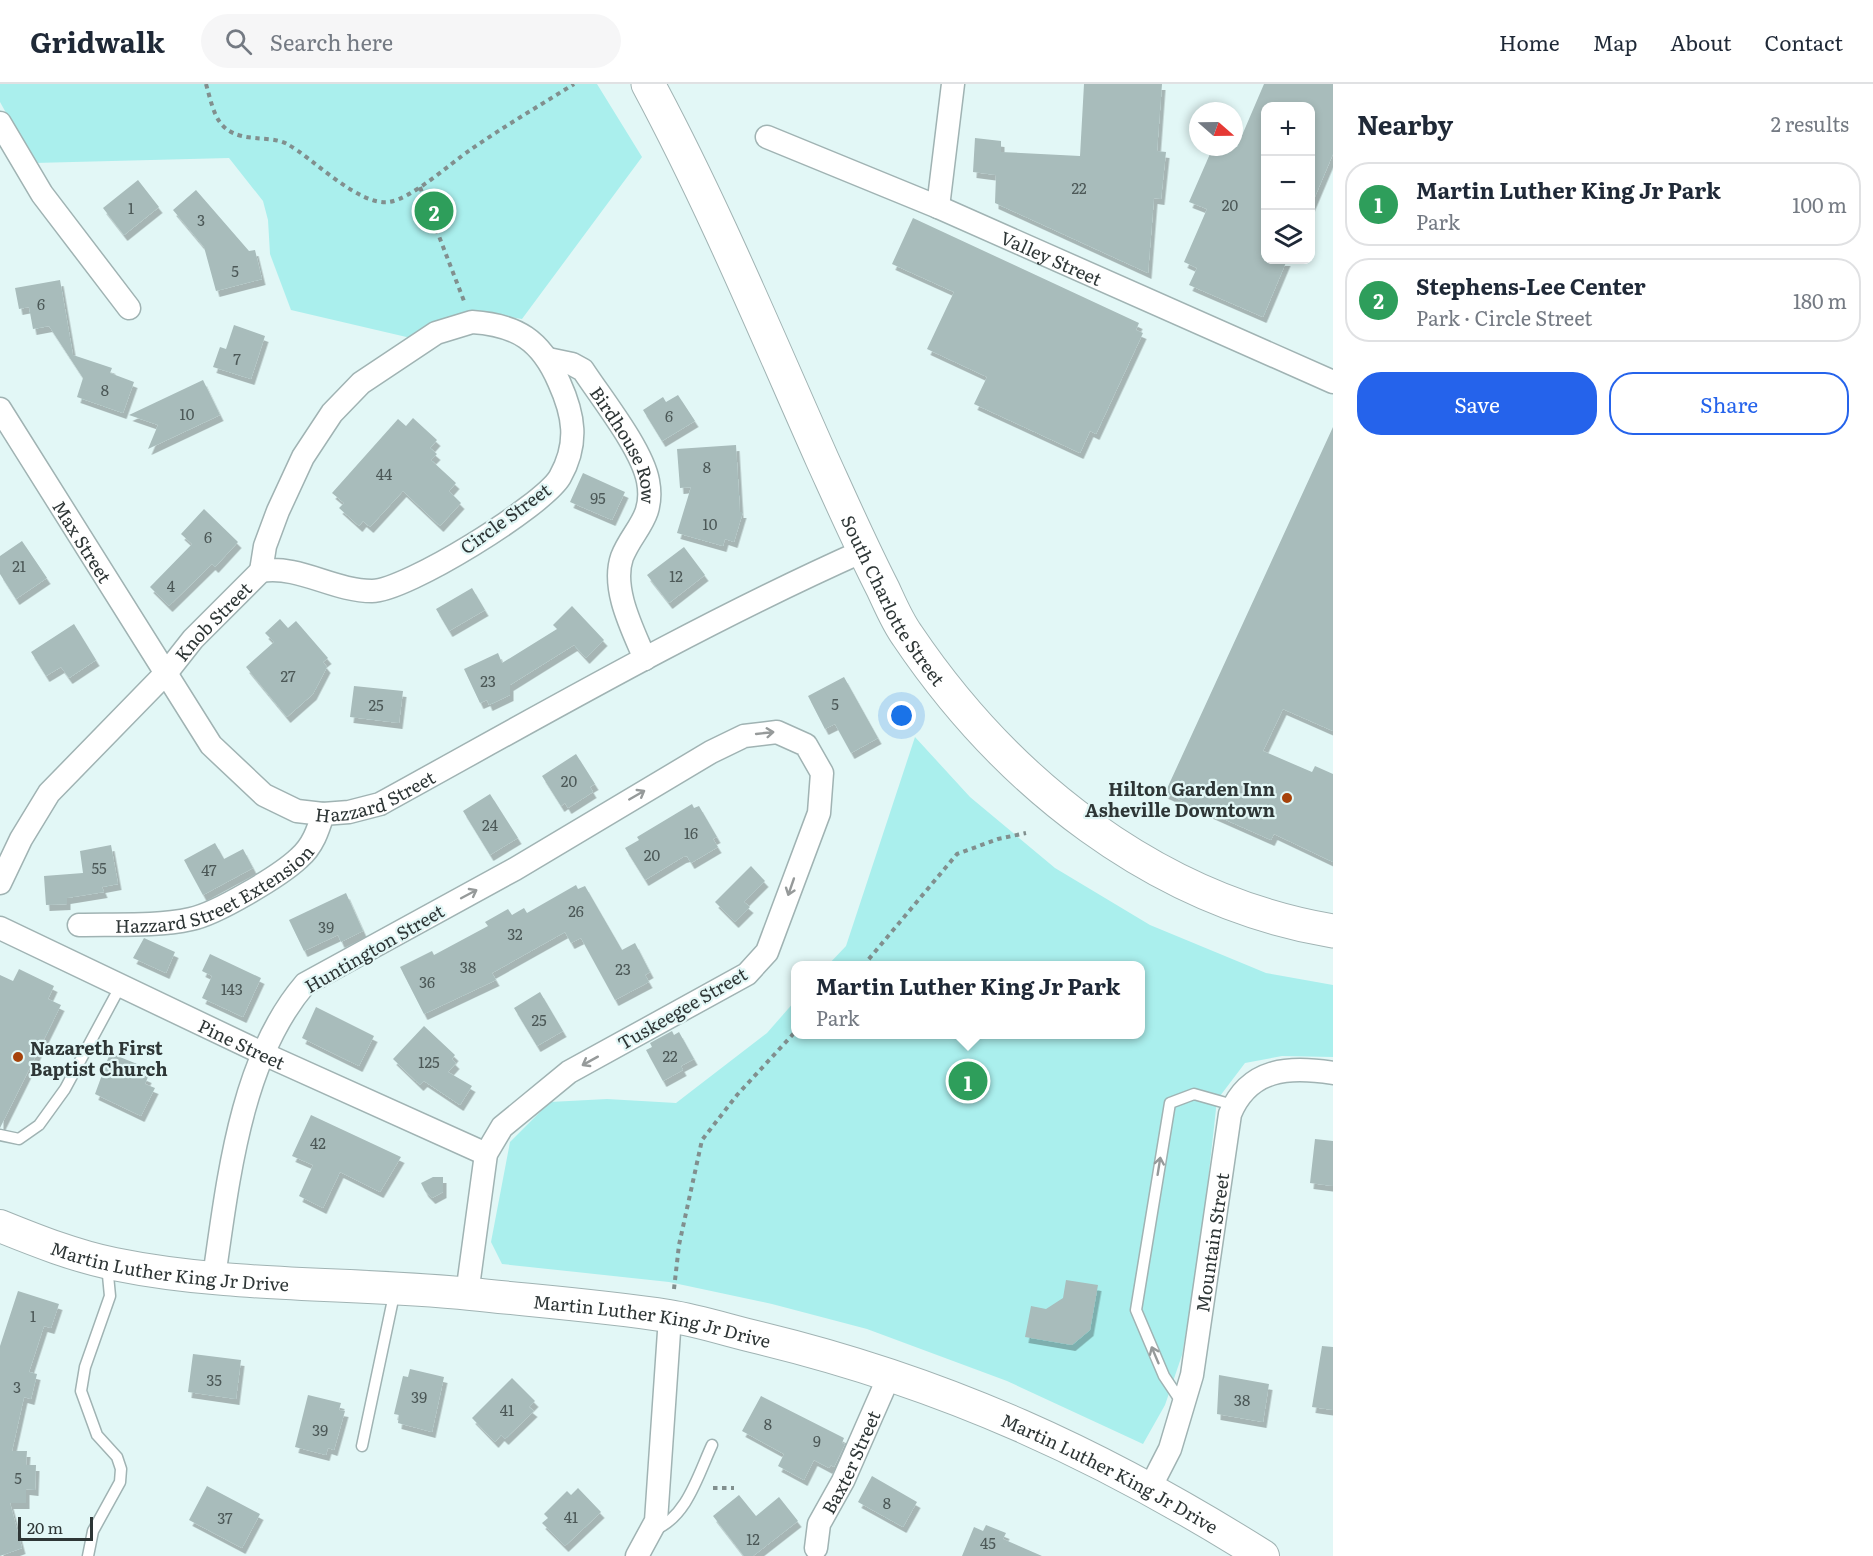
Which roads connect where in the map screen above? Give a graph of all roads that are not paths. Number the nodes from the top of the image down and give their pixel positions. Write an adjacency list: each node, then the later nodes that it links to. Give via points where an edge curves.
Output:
1 (648, 84): 10 (main road, South Charlotte Street, via 709,207)
2 (953, 84): 5 (street)
3 (0, 123): 6 (street, via 42,194)
4 (767, 137): 5 (street, Valley Street)
5 (938, 207): 8 (street, Valley Street)
6 (129, 308)
7 (548, 359): 11 (street, Circle Street, via 530,339 490,323 472,322 436,333 362,383 332,413 303,457 265,546); 11 (street, Circle Street, via 571,407 571,452 559,478 524,509 464,550 394,587 352,590 280,568); 12 (street, Birdhouse Row, via 583,370 636,451 648,481 648,509 622,558 619,583)
8 (1333, 382)
9 (0, 409): 13 (street, Max Street)
10 (863, 551): 12 (street, Hazzard Street, via 778,589); 19 (main road, South Charlotte Street, via 905,632 954,701 1004,754 1083,821 1145,864 1195,888 1257,914)
11 (261, 571): 13 (street, Knob Street, via 193,639)
12 (645, 658): 15 (street, Hazzard Street, via 380,804)
13 (167, 672): 15 (street, Hazzard Street, via 211,745 264,795 297,810); 16 (street, via 49,793)
14 (711, 752): 21 (street, Huntington Street, one-way to 14, via 293,998 305,984 515,869); 25 (street, Tuskeegee Street, one-way to 25, via 744,735 777,732 806,745 822,773 819,813 767,952 747,974 569,1072 502,1127)
15 (323, 814): 17 (street, Hazzard Street Extension, via 312,843 299,858 210,913 188,920)
16 (0, 882)
17 (80, 925)
18 (0, 927): 20 (street, Pine Street)
19 (1333, 931)
20 (121, 985): 21 (street, Pine Street); 24 (lane, via 65,1089 39,1125 19,1139)
21 (264, 1054): 25 (street, Pine Street); 28 (street, Huntington Street, via 247,1100 226,1189)
22 (1333, 1073): 23 (street, Mountain Street, via 1306,1069 1260,1076)
23 (1233, 1105): 33 (street, Mountain Street); 33 (lane, one-way to 23, via 1159,1365 1136,1310 1137,1299 1170,1102 1194,1094)
24 (0, 1135)
25 (486, 1154): 30 (street, Tuskeegee Street)
26 (0, 1226): 27 (main road, Martin Luther King Jr Drive)
27 (107, 1262): 28 (main road, Martin Luther King Jr Drive); 39 (lane, via 110,1296 85,1367 81,1391 97,1435 117,1457 121,1469 120,1482 93,1531)
28 (214, 1277): 29 (main road, Martin Luther King Jr Drive)
29 (395, 1290): 30 (main road, Martin Luther King Jr Drive); 35 (lane)
30 (467, 1294): 31 (main road, Martin Luther King Jr Drive)
31 (670, 1317): 32 (main road, Martin Luther King Jr Drive); 37 (street, via 660,1493)
32 (890, 1374): 36 (main road, Martin Luther King Jr Drive, via 1057,1441); 38 (street, Baxter Street, via 843,1481 819,1524)
33 (1184, 1406): 36 (street, Mountain Street, via 1170,1449)
34 (712, 1445): 37 (lane, via 672,1521)
35 (362, 1446)
36 (1150, 1488): 41 (main road, Martin Luther King Jr Drive)
37 (651, 1532): 40 (street)
38 (816, 1548)
39 (88, 1556)
40 (637, 1556)
41 (1263, 1556)

